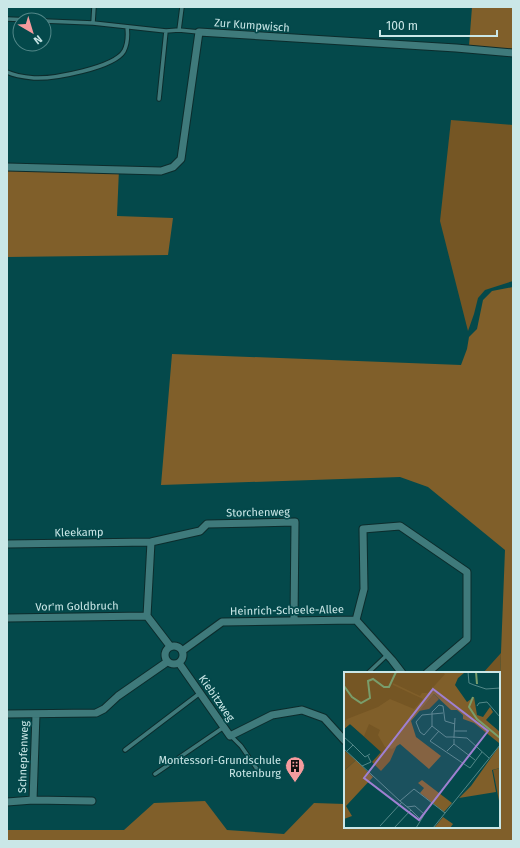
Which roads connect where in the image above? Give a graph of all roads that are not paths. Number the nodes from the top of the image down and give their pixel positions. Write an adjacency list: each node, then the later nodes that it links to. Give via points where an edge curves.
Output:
1 (94, 7): 4 (lane)
2 (182, 7): 6 (lane)
3 (52, 20): 4 (lane)
4 (93, 23): 5 (lane)
5 (127, 26): 7 (lane); 10 (lane, via 128,40 124,52 114,60 89,70 35,78 15,76)
6 (179, 30): 7 (lane); 8 (lane)
7 (166, 31): 11 (lane)
8 (199, 32): 9 (street, Zur Kumpwisch); 12 (street, Zur Kumpwisch, via 181,159 173,167 161,171)
9 (513, 53)
10 (7, 72)
11 (159, 99)
12 (7, 167)
13 (151, 542): 14 (street, Kleekamp); 15 (street); 18 (street, Storchenweg, via 200,531 207,524 295,522)
14 (7, 544)
15 (147, 616): 16 (street, Vor'm Goldbruch); 19 (street)
16 (7, 618)
17 (356, 620): 18 (street, Heinrich-Scheele-Allee); 21 (street, Heinrich-Scheele-Allee); 26 (street, via 364,589 363,529 400,526 467,572 467,639)
18 (294, 621): 20 (street, Heinrich-Scheele-Allee, via 222,622)
19 (170, 646): 20 (street, via 178,647); 22 (street, via 164,654)
20 (182, 651): 23 (street, via 183,657)
21 (387, 655): 24 (lane); 25 (street, Heinrich-Scheele-Allee)
22 (167, 662): 23 (street, via 173,665); 29 (street, via 96,713)
23 (179, 663): 27 (street, Kiebitzweg)
24 (369, 672)
25 (401, 672)
26 (429, 672)
27 (200, 693): 30 (street, Kiebitzweg); 33 (lane)
28 (7, 714): 29 (street)
29 (36, 714): 36 (street, Schnepfenweg)
30 (224, 727): 31 (street, Kiebitzweg); 35 (lane)
31 (230, 736): 32 (street, Kiebitzweg, via 272,715 302,710 324,718); 34 (lane, via 241,746)
32 (344, 740)
33 (125, 750)
34 (257, 769)
35 (154, 774)
36 (33, 800): 37 (street, Schnepfenweg); 38 (street, Schnepfenweg)
37 (92, 801)
38 (7, 802)

